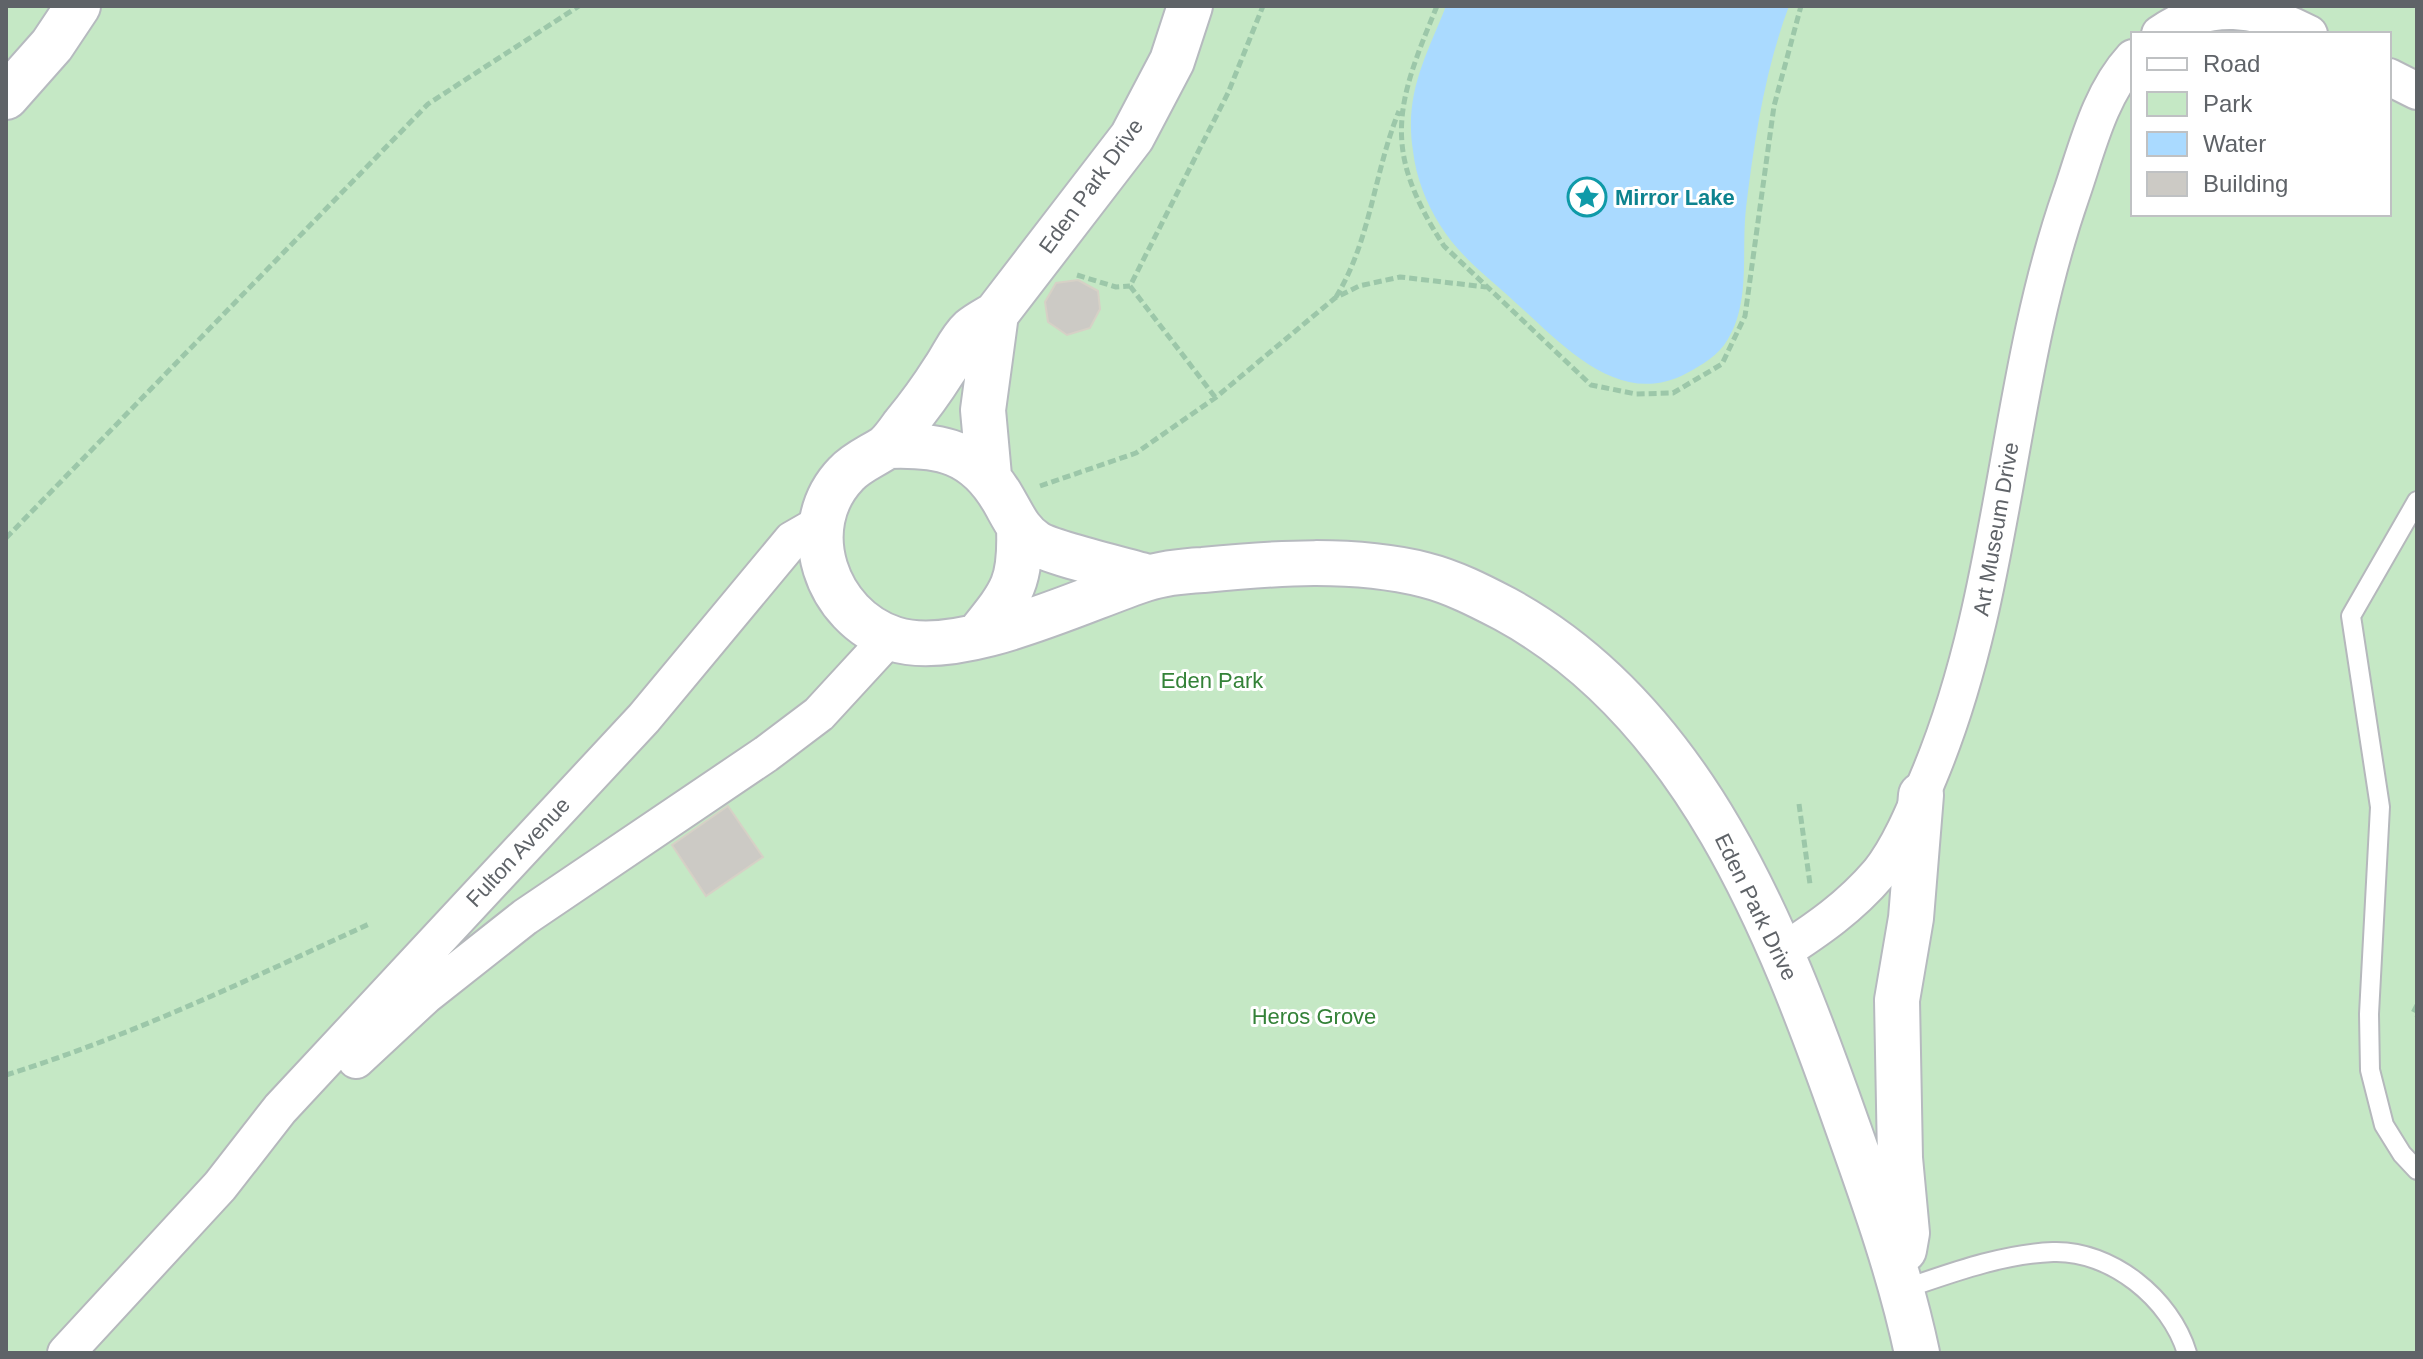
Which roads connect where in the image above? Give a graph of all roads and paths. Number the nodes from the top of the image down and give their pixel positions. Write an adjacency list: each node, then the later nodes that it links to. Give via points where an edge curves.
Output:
1 (78, 6): 12 (street)
2 (579, 6): 26 (path, via 428,104)
3 (1190, 6): 18 (street, Eden Park Drive, via 1172,61 1132,137)
4 (1263, 6): 15 (path, via 1203,146)
5 (1437, 6): 13 (path)
6 (1801, 6): 16 (path, via 1774,106 1745,316 1722,364 1673,393 1636,394 1591,385)
7 (2163, 32): 8 (street, via 2180,19 2205,12 2243,10)
8 (2305, 32)
9 (2131, 61): 30 (street, Art Museum Drive, via 2104,102 2060,228 2029,345 1984,606 1948,730)
10 (2391, 78): 11 (street)
11 (2417, 91)
12 (6, 97)
13 (1401, 107): 16 (path, via 1409,177 1427,219 1444,246); 17 (path, via 1387,141 1360,249)
14 (1073, 274): 15 (path)
15 (1130, 286): 19 (path)
16 (1486, 287): 17 (path, via 1400,277 1359,286)
17 (1335, 298): 19 (path)
18 (996, 314): 20 (street, Eden Park Drive, via 969,331); 21 (street, Eden Park Drive, via 983,410)
19 (1215, 398): 22 (path, via 1136,453)
20 (888, 446): 21 (street, Eden Park Drive, via 926,444 957,453); 24 (street, Eden Park Drive, via 846,474 829,497)
21 (989, 476): 25 (street, Eden Park Drive)
22 (1035, 488)
23 (2417, 501): 38 (lane, via 2351,616 2380,807 2370,1070 2384,1125)
24 (820, 524): 29 (street, Eden Park Drive, via 820,553 828,580 844,604); 39 (street, Fulton Avenue, via 792,540 652,710 280,1109)
25 (1019, 528): 27 (street, Eden Park Drive, via 1038,545); 28 (street, Eden Park Drive, via 1020,566 1009,597)
26 (6, 538)
27 (1148, 577): 28 (street, Eden Park Drive, via 1077,607); 34 (street, Eden Park Drive, via 1357,564 1427,575 1477,594 1540,628 1634,711 1690,782 1737,858)
28 (980, 633): 29 (street, Eden Park Drive, via 917,644)
29 (889, 638): 39 (street, Fulton Avenue, via 819,714 525,917 425,996)
30 (1921, 795): 34 (street, Art Museum Drive, via 1881,871 1835,918); 40 (street, via 1911,918 1897,1000 1907,1233)
31 (1799, 804): 32 (path)
32 (1810, 884)
33 (369, 924): 37 (path, via 104,1042)
34 (1781, 953): 40 (street, Eden Park Drive)
35 (2417, 1005): 36 (path)
36 (2417, 1015)
37 (6, 1075)
38 (2417, 1170)
39 (220, 1186): 41 (street, Fulton Avenue)
40 (1902, 1283): 42 (street, Eden Park Drive); 43 (lane, via 2056,1252 2099,1262 2151,1294 2170,1317)
41 (66, 1353)
42 (1917, 1353)
43 (2187, 1353)

